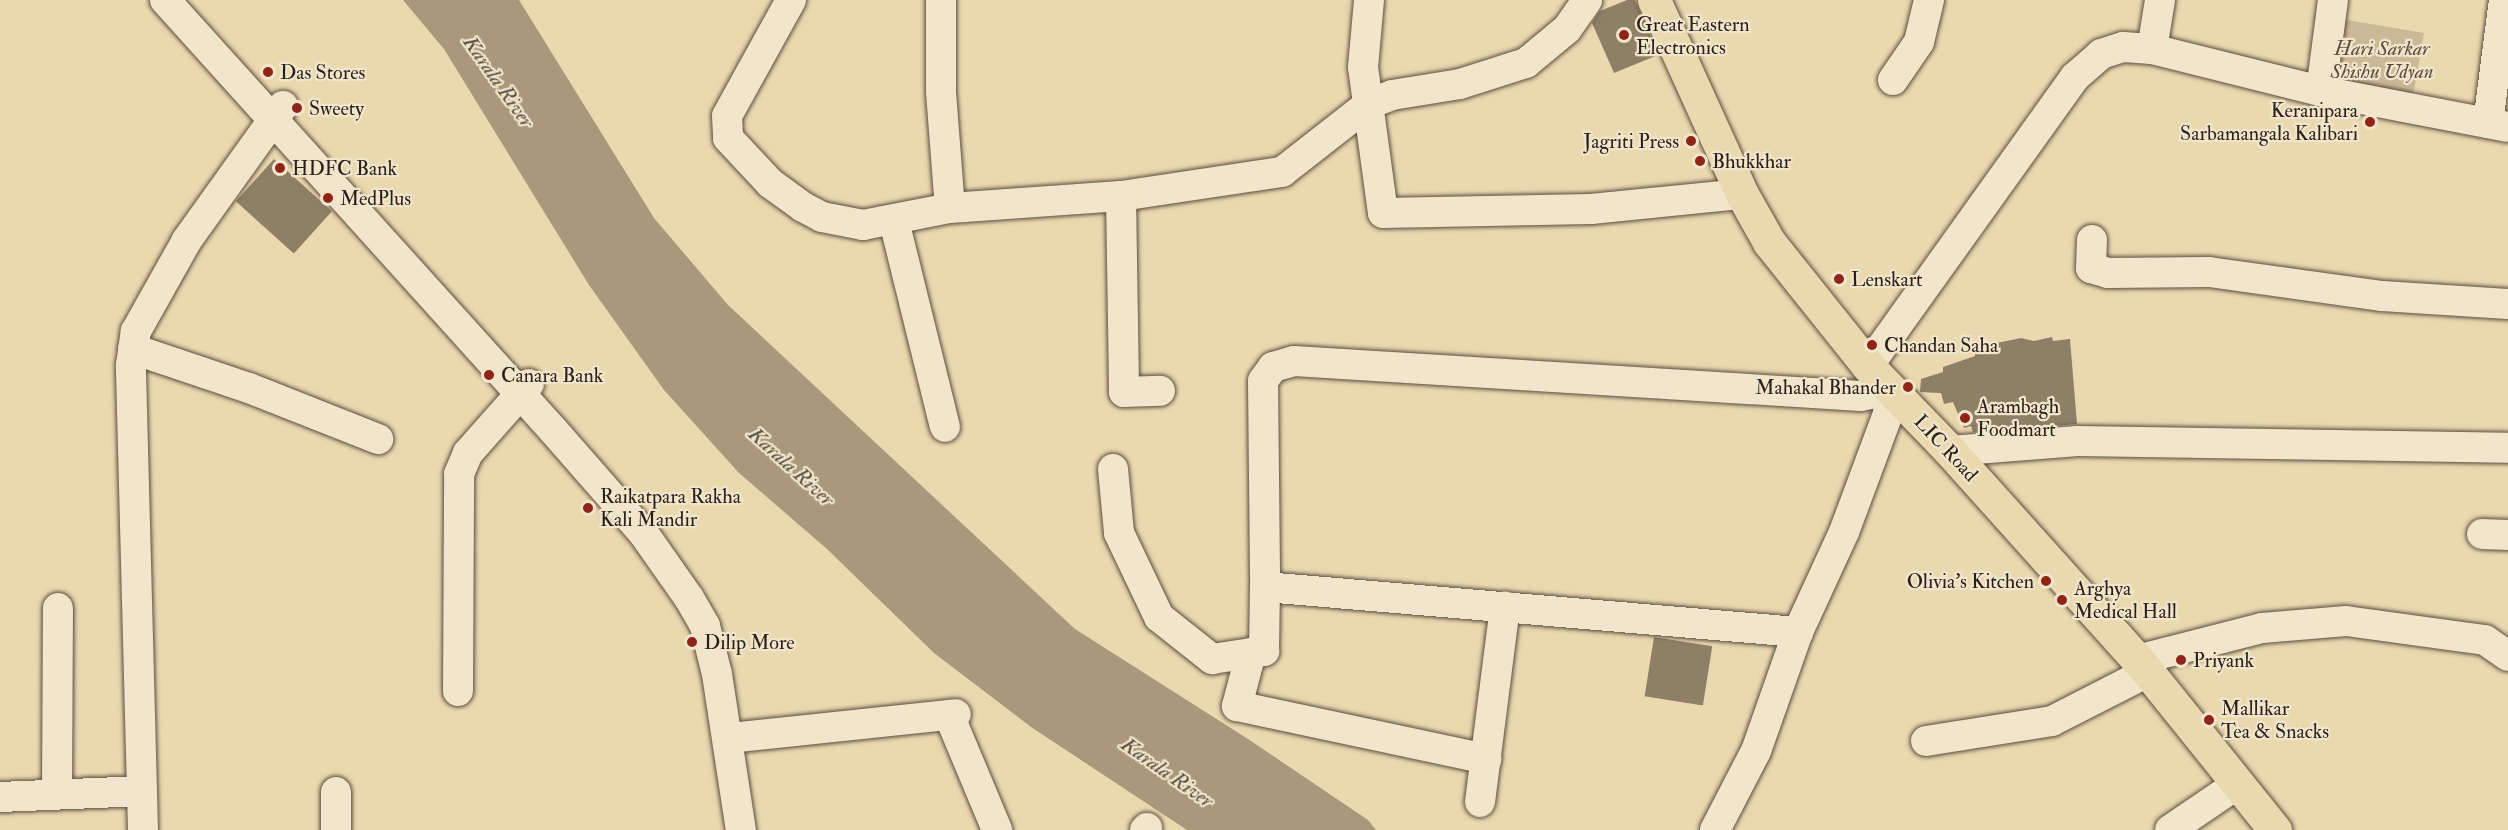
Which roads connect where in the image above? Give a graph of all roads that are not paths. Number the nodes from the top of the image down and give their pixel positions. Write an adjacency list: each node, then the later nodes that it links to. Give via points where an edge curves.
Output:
1 (165, 0): 16 (street)
2 (183, 0): 16 (street)
3 (791, 0): 21 (street, via 727,116 728,138 770,183 822,217 863,225)
4 (941, 0): 20 (street, via 941,92)
5 (1369, 0): 15 (street, via 1363,67)
6 (1587, 0): 15 (street, via 1568,29 1526,63 1460,84 1392,95)
7 (1654, 0): 18 (main road, LIC Road)
8 (1929, 0): 13 (street, via 1916,48)
9 (2160, 0): 12 (street)
10 (2333, 0): 14 (street)
11 (2504, 0): 17 (street)
12 (2151, 49): 14 (street); 25 (street, via 2123,46 2101,54 2075,76)
13 (1893, 80)
14 (2321, 91): 17 (street)
15 (1369, 104): 18 (street, via 1383,213 1591,209); 19 (street, via 1282,172)
16 (278, 111): 24 (street, via 188,240 140,322); 26 (street)
17 (2498, 125)
18 (1742, 194): 25 (main road, LIC Road, via 1769,242)
19 (1121, 196): 20 (street); 28 (street, via 1124,392)
20 (950, 208): 21 (street)
21 (894, 221): 29 (street)
22 (2092, 240): 23 (street, via 2090,265 2101,272 2209,272 2382,296)
23 (2508, 304)
24 (133, 349): 30 (street, via 249,388); 46 (street)
25 (1868, 366): 27 (main road, LIC Road)
26 (525, 389): 41 (street, via 468,453 459,474); 42 (street, via 652,528 685,572 713,623)
27 (1891, 390): 32 (main road, LIC Road); 34 (street, via 1861,396 1286,362 1267,374 1260,390); 37 (street, via 1888,414 1844,532)
28 (1160, 391)
29 (945, 427)
30 (378, 439)
31 (2508, 448): 32 (street, via 2078,441)
32 (1950, 451): 40 (main road, LIC Road)
33 (1113, 469): 38 (street, via 1119,532 1159,617 1212,659)
34 (1264, 587): 35 (street); 38 (street, via 1264,651)
35 (1505, 607): 37 (street); 44 (street)
36 (58, 608): 48 (street)
37 (1798, 633): 56 (street, via 1756,751)
38 (1251, 653): 44 (street, via 1237,706)
39 (2508, 656): 40 (street, via 2485,640 2346,621 2262,628)
40 (2143, 666): 43 (street, via 2052,721); 45 (main road, LIC Road)
41 (458, 691)
42 (734, 738): 53 (street); 54 (street); 55 (street, via 953,715)
43 (1926, 741)
44 (1486, 759): 50 (street)
45 (2239, 783): 57 (street); 58 (main road, LIC Road)
46 (141, 791): 48 (street); 51 (street)
47 (336, 792): 52 (street)
48 (57, 794): 49 (street)
49 (0, 797)
50 (1480, 802)
51 (142, 830)
52 (336, 830)
53 (741, 830)
54 (749, 830)
55 (997, 830)
56 (1714, 830)
57 (2170, 830)
58 (2275, 830)

